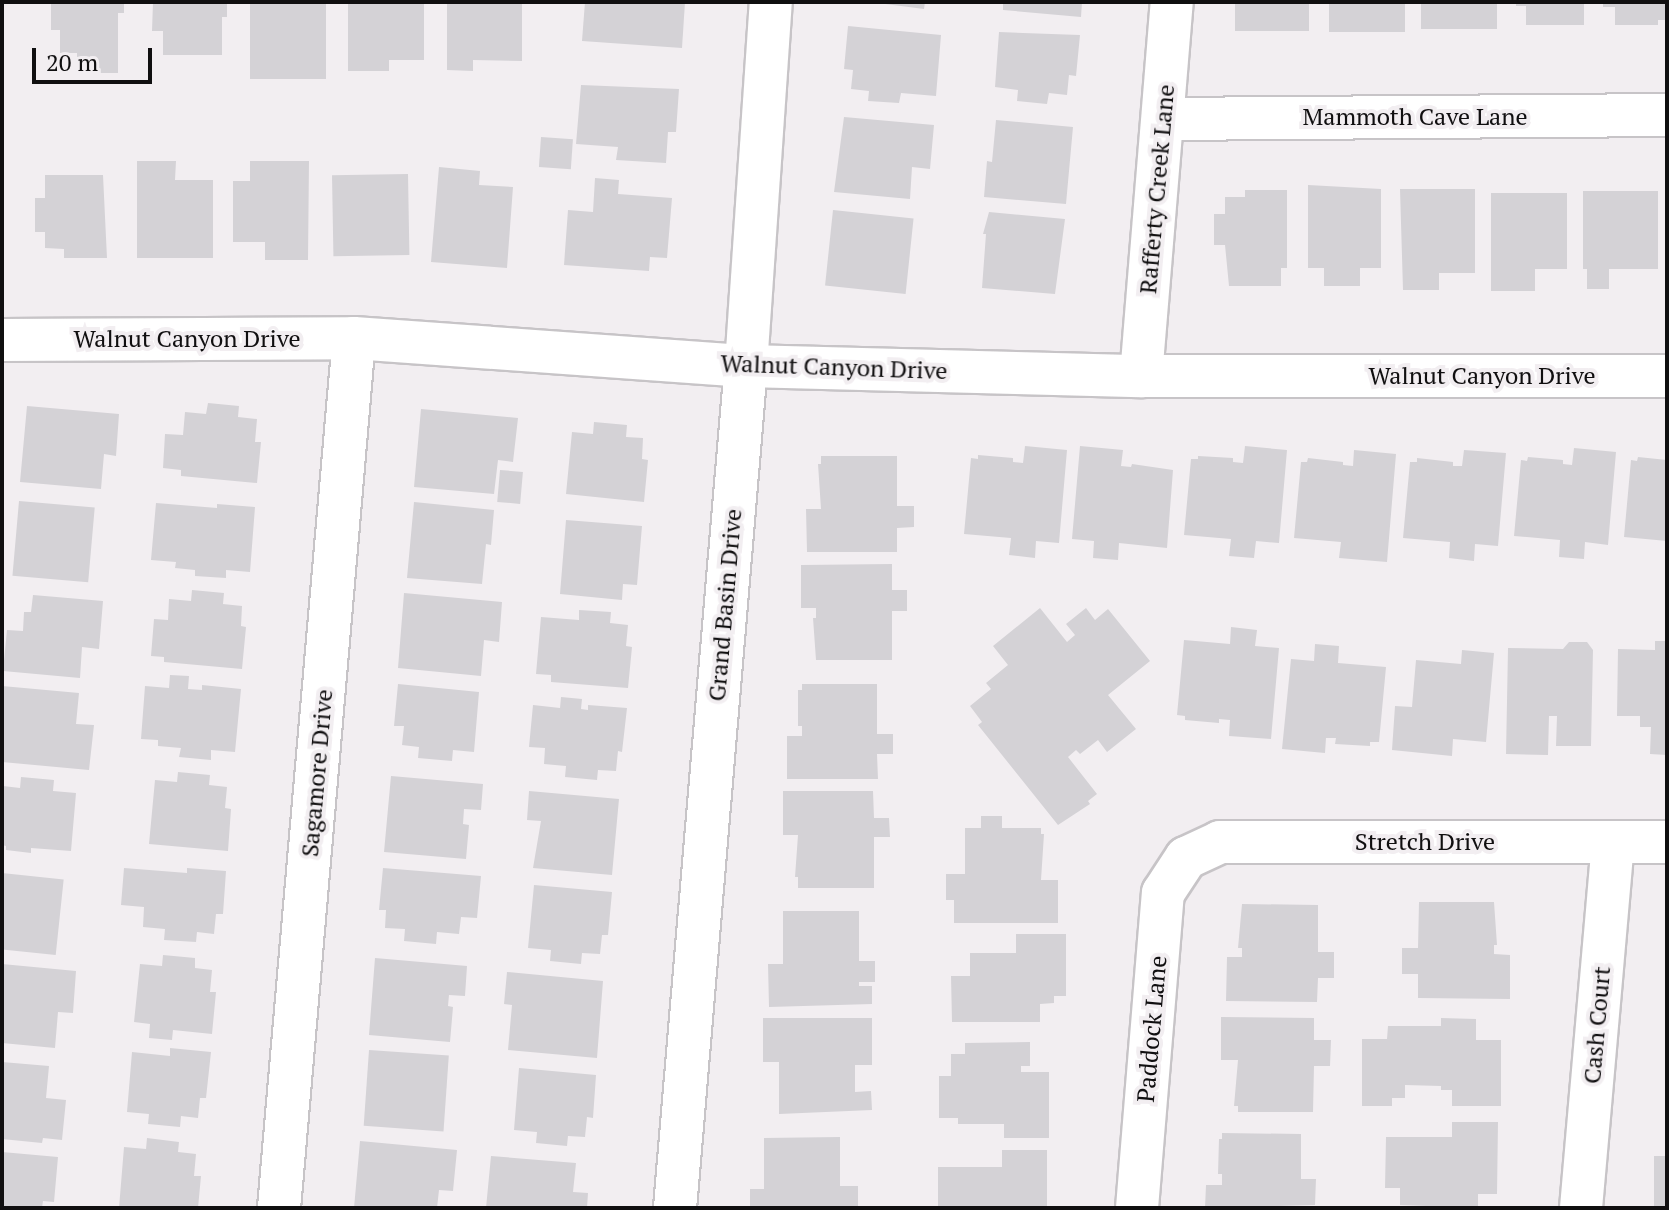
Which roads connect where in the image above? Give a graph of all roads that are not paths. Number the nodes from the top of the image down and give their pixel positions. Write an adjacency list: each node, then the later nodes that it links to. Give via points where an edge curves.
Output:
1 (771, 2): 7 (street, Grand Basin Drive)
2 (1172, 2): 4 (street, Rafferty Creek Lane)
3 (1667, 115): 4 (street, Mammoth Cave Lane)
4 (1163, 119): 8 (street, Rafferty Creek Lane)
5 (354, 338): 6 (street, Walnut Canyon Drive); 7 (street, Walnut Canyon Drive); 13 (street, Sagamore Drive)
6 (2, 340)
7 (746, 366): 8 (street, Walnut Canyon Drive); 14 (street, Grand Basin Drive)
8 (1141, 376): 9 (street, Walnut Canyon Drive)
9 (1667, 376)
10 (1613, 842): 11 (street, Stretch Drive); 12 (street, Stretch Drive, via 1220,842); 16 (street, Cash Court)
11 (1667, 842)
12 (1186, 858): 15 (street, Paddock Lane, via 1163,893)
13 (279, 1208)
14 (675, 1208)
15 (1137, 1208)
16 (1581, 1208)

